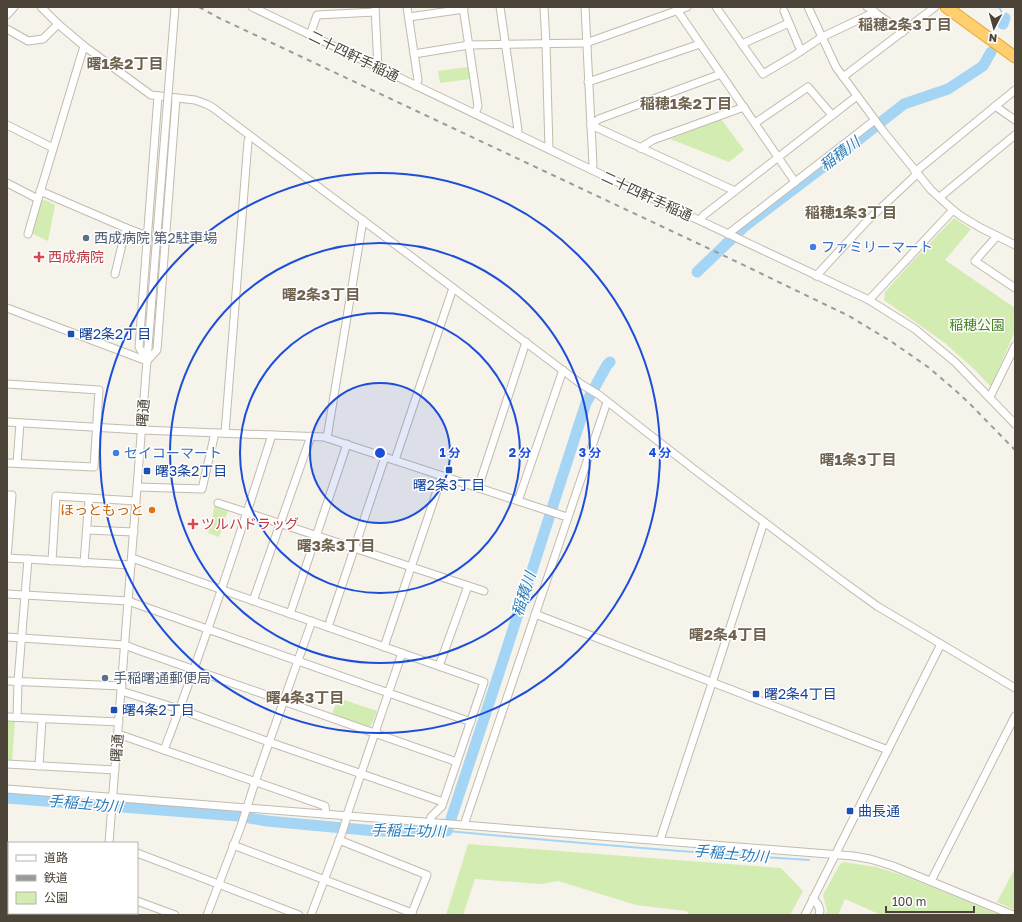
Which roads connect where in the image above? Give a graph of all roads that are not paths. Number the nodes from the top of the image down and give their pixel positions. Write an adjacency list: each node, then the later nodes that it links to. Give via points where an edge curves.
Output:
1 (14, 7): 22 (street)
2 (41, 7): 25 (street)
3 (175, 7): 90 (street, 曙通, bridge)
4 (252, 7): 17 (street, 二十四軒手稲通)
5 (407, 7): 23 (street)
6 (500, 7): 34 (street)
7 (544, 7): 31 (street)
8 (585, 7): 30 (street)
9 (687, 7): 18 (street)
10 (716, 7): 33 (street)
11 (808, 7): 29 (street)
12 (868, 7): 21 (street)
13 (935, 7): 27 (street)
14 (946, 7): 40 (highway)
15 (957, 7): 37 (highway)
16 (464, 8): 23 (street); 36 (street)
17 (262, 9): 28 (street, 二十四軒手稲通)
18 (676, 9): 30 (street); 32 (street)
19 (375, 10): 28 (street, via 317,15); 41 (street)
20 (784, 11): 24 (street)
21 (875, 12): 27 (street); 29 (street)
22 (7, 16)
23 (409, 17): 39 (street)
24 (789, 23): 33 (street); 38 (street)
25 (58, 24): 26 (street, via 43,39 28,41); 35 (street)
26 (7, 29)
27 (903, 32): 43 (street)
28 (310, 35): 41 (street, 二十四軒手稲通)
29 (822, 37): 38 (street); 43 (street)
30 (586, 43): 31 (street); 44 (street)
31 (546, 44): 34 (street); 64 (street)
32 (700, 44): 42 (street); 44 (street)
33 (742, 44): 38 (street, via 763,74)
34 (506, 45): 36 (street); 59 (street)
35 (84, 46): 47 (street, via 151,95); 62 (street)
36 (469, 46): 39 (street); 52 (street, via 478,106)
37 (1015, 49)
38 (801, 51)
39 (414, 54): 45 (street, via 418,80)
40 (1015, 58)
41 (378, 68): 45 (street, 二十四軒手稲通)
42 (721, 74): 51 (street); 58 (street, via 599,119)
43 (843, 77): 48 (street)
44 (588, 82): 58 (street)
45 (416, 86): 52 (street, 二十四軒手稲通)
46 (1015, 90): 50 (street)
47 (158, 96): 49 (street); 79 (street)
48 (857, 96): 53 (street); 55 (street)
49 (176, 99): 61 (street, via 195,100 206,104); 90 (street, via 157,350)
50 (996, 106): 54 (street); 67 (street)
51 (744, 107): 56 (street); 63 (street, via 653,140)
52 (475, 114): 59 (street, 二十四軒手稲通)
53 (832, 115): 56 (street, via 808,87); 65 (street)
54 (1015, 120)
55 (875, 121): 67 (street); 68 (street)
56 (755, 123): 65 (street)
57 (7, 125): 62 (street)
58 (591, 125): 63 (street); 66 (street)
59 (517, 134): 64 (street, 二十四軒手稲通)
60 (1015, 135): 72 (street)
61 (250, 136): 74 (street); 101 (street)
62 (53, 148): 71 (street)
63 (640, 148): 70 (street)
64 (549, 149): 66 (street, 二十四軒手稲通)
65 (779, 157): 68 (street); 70 (street)
66 (592, 170): 75 (street, 二十四軒手稲通)
67 (916, 173): 72 (street); 83 (street)
68 (796, 182): 78 (street)
69 (7, 183): 71 (street)
70 (735, 191): 75 (street)
71 (39, 195): 76 (street); 77 (street)
72 (940, 197): 73 (street)
73 (953, 210): 80 (street); 86 (street)
74 (363, 220): 84 (street); 104 (street)
75 (700, 220): 78 (street, 二十四軒手稲通)
76 (126, 228): 79 (street); 82 (street)
77 (28, 234)
78 (730, 235): 83 (street, 二十四軒手稲通)
79 (147, 236): 90 (street, via 139,348)
80 (996, 236): 81 (street); 85 (street, via 975,261)
81 (1015, 245)
82 (115, 274)
83 (816, 276): 86 (street, 二十四軒手稲通)
84 (453, 288): 88 (street); 107 (street)
85 (1015, 288)
86 (868, 300): 93 (street, 二十四軒手稲通, via 915,329 956,362)
87 (7, 308): 90 (street)
88 (526, 342): 91 (street); 112 (street)
89 (1015, 346): 93 (street)
90 (147, 361): 99 (street, 曙通)
91 (563, 370): 94 (street); 116 (street)
92 (7, 384): 98 (street, via 99,390)
93 (990, 397): 97 (street, 二十四軒手稲通)
94 (607, 402): 119 (street); 120 (street)
95 (7, 422): 96 (street)
96 (20, 423): 98 (street); 109 (street)
97 (1015, 424)
98 (96, 427): 99 (street); 109 (street, via 94,468)
99 (142, 430): 100 (street); 111 (street, 曙通)
100 (215, 433): 101 (street); 111 (street, via 202,489)
101 (225, 433): 102 (street)
102 (272, 435): 103 (street); 118 (street)
103 (311, 436): 104 (street); 121 (street)
104 (327, 438): 105 (street)
105 (347, 444): 106 (street); 124 (street)
106 (385, 457): 107 (street); 125 (street)
107 (395, 460): 110 (street)
108 (7, 463): 109 (street)
109 (17, 463)
110 (442, 476): 112 (street); 131 (street)
111 (138, 487): 115 (street, 曙通)
112 (478, 488): 116 (street)
113 (7, 495): 126 (street, via 12,495)
114 (89, 498): 115 (street); 122 (street); 128 (street, via 56,496)
115 (136, 501): 123 (street, 曙通)
116 (518, 501): 119 (street)
117 (218, 503): 118 (street)
118 (247, 512): 121 (street); 133 (street)
119 (567, 517): 140 (street)
120 (764, 522): 146 (street, via 877,606); 155 (street)
121 (280, 524): 124 (street); 138 (street)
122 (87, 530): 123 (street); 129 (street)
123 (134, 532): 130 (street, 曙通)
124 (316, 536): 125 (street); 139 (street)
125 (354, 548): 131 (street); 142 (street)
126 (7, 558): 127 (street)
127 (28, 559): 128 (street); 136 (street)
128 (52, 561): 129 (street)
129 (84, 562): 130 (street)
130 (131, 562): 133 (street); 137 (street, 曙通)
131 (411, 567): 132 (street); 148 (street)
132 (468, 586): 134 (street); 151 (street)
133 (221, 590): 138 (street); 143 (street)
134 (484, 591)
135 (7, 594): 136 (street)
136 (25, 595): 137 (street); 145 (street)
137 (128, 601): 143 (street); 147 (street, 曙通)
138 (253, 601): 139 (street)
139 (290, 614): 141 (street)
140 (535, 614): 155 (street); 185 (street)
141 (312, 621): 142 (street); 150 (street)
142 (328, 627): 148 (street)
143 (207, 630): 150 (street); 152 (street)
144 (7, 637): 145 (street)
145 (22, 638): 147 (street); 154 (street)
146 (941, 644): 156 (street); 171 (street)
147 (125, 645): 152 (street); 157 (street, 曙通)
148 (384, 647): 149 (street)
149 (402, 653): 151 (street); 158 (street)
150 (298, 661): 158 (street); 159 (street)
151 (439, 666): 166 (street, via 484,682)
152 (193, 669): 159 (street); 160 (street)
153 (7, 681): 154 (street)
154 (18, 681): 157 (street); 163 (street)
155 (712, 683): 171 (street); 187 (street)
156 (1015, 688)
157 (121, 689): 160 (street); 165 (street, 曙通)
158 (389, 693): 166 (street); 167 (street)
159 (284, 701): 167 (street); 169 (street)
160 (179, 710): 169 (street); 170 (street)
161 (1015, 716): 193 (street)
162 (7, 717): 163 (street)
163 (17, 717): 164 (street)
164 (42, 719): 165 (street); 174 (street)
165 (119, 722): 168 (street, 曙通)
166 (471, 722): 172 (street)
167 (375, 733): 172 (street); 176 (street)
168 (118, 734): 170 (street); 175 (street, 曙通)
169 (269, 742): 176 (street); 177 (street)
170 (164, 750): 177 (street)
171 (888, 750): 191 (street)
172 (457, 762): 180 (street)
173 (7, 764): 174 (street)
174 (40, 766): 175 (street)
175 (115, 770): 179 (street, 曙通)
176 (361, 774): 180 (street); 183 (street)
177 (254, 782): 181 (street); 182 (street, via 325,806)
178 (7, 789): 179 (street)
179 (113, 799): 181 (street); 188 (street, 曙通)
180 (443, 802): 184 (street, via 431,816)
181 (246, 810): 182 (street); 189 (street)
182 (326, 814): 183 (street)
183 (346, 818): 184 (street); 186 (street)
184 (430, 822): 185 (street)
185 (464, 825): 187 (street)
186 (341, 836): 192 (street); 197 (street, via 427,875)
187 (660, 840): 191 (street)
188 (110, 842)
189 (233, 845): 192 (street); 194 (street)
190 (138, 853): 194 (street)
191 (836, 854): 193 (street, via 876,861); 195 (street)
192 (324, 879): 197 (street); 201 (street)
193 (931, 881): 204 (street)
194 (219, 884): 199 (street); 200 (street)
195 (814, 898): 202 (street); 203 (street)
196 (138, 901): 198 (street)
197 (412, 914)
198 (175, 915)
199 (207, 915)
200 (299, 915)
201 (311, 915)
202 (805, 915)
203 (819, 915)
204 (1013, 915)

